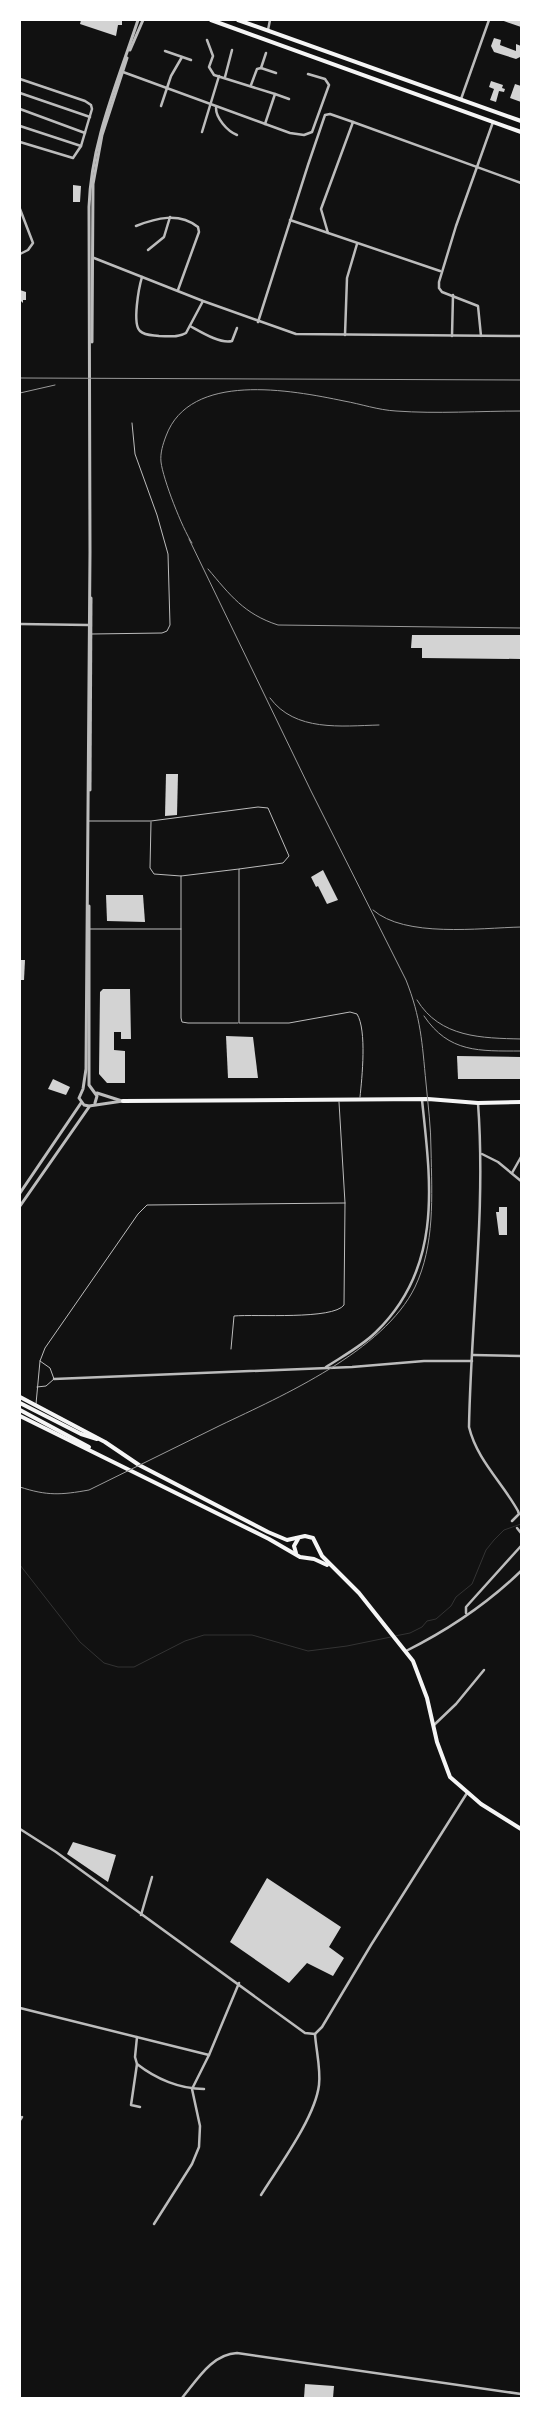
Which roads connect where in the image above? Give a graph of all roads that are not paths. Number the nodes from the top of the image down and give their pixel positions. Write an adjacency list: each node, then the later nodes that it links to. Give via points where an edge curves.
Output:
1 (138, 20): 70 (street, via 101,132 90,184)
2 (143, 20): 16 (street)
3 (211, 20): 22 (main road)
4 (238, 20): 7 (main road)
5 (270, 20): 7 (street)
6 (489, 20): 27 (street)
7 (268, 30): 15 (main road)
8 (207, 40): 19 (street, via 213,56 209,67)
9 (232, 50): 20 (street)
10 (165, 51): 12 (street)
11 (266, 53): 14 (street)
12 (182, 57): 13 (street); 24 (street)
13 (192, 60)
14 (261, 68): 17 (street); 23 (street, via 257,69)
15 (379, 70): 22 (main road); 27 (main road)
16 (122, 72): 24 (street); 57 (street, via 102,135 93,184)
17 (276, 73)
18 (308, 74): 40 (street, via 325,79 329,84)
19 (219, 76): 20 (street); 30 (street)
20 (225, 77): 23 (street)
21 (20, 79): 33 (street, via 85,101 91,106)
22 (375, 80): 36 (main road)
23 (251, 86): 26 (street)
24 (166, 89): 29 (street); 30 (street)
25 (20, 93): 33 (street)
26 (275, 94): 28 (street); 37 (street)
27 (461, 98): 34 (main road)
28 (288, 99)
29 (161, 106)
30 (211, 106): 31 (street); 39 (street)
31 (216, 108): 37 (street); 44 (street, via 216,115)
32 (20, 109): 42 (street)
33 (90, 117): 42 (street)
34 (521, 121)
35 (353, 122): 43 (street, via 327,115); 47 (street); 53 (street, via 321,209)
36 (493, 122): 41 (main road); 47 (street)
37 (265, 125): 40 (street, via 304,135)
38 (20, 126): 46 (street)
39 (202, 132)
40 (312, 132): 43 (street)
41 (521, 132)
42 (85, 133): 46 (street)
43 (318, 134): 51 (street)
44 (236, 135)
45 (20, 142): 46 (street, via 70,159)
46 (82, 146)
47 (478, 167): 48 (street); 58 (street)
48 (521, 183)
49 (20, 209): 56 (street, via 33,243)
50 (170, 218): 52 (street); 55 (street, via 164,237); 60 (street, via 195,224 199,229)
51 (290, 220): 53 (street); 63 (street)
52 (136, 226)
53 (328, 234): 54 (street)
54 (357, 244): 58 (street); 66 (street, via 347,278)
55 (148, 250)
56 (20, 254)
57 (94, 258): 59 (street); 70 (street)
58 (441, 271): 61 (street, via 439,288)
59 (142, 278): 60 (street); 64 (street, via 137,299 140,331 172,336 186,333)
60 (177, 291): 62 (street)
61 (453, 296): 67 (street, via 478,306); 69 (street)
62 (203, 301): 63 (street); 64 (street)
63 (258, 322): 66 (street, via 296,334)
64 (190, 326): 65 (street, via 230,342)
65 (237, 328)
66 (345, 335): 69 (street)
67 (481, 336): 68 (street); 69 (street)
68 (521, 336)
69 (452, 337)
70 (91, 366): 71 (street)
71 (91, 394): 74 (street); 75 (street)
72 (132, 423): 75 (lane, via 135,454 168,554 170,625 162,633)
73 (20, 624): 74 (street)
74 (88, 626): 76 (street)
75 (91, 634): 76 (street)
76 (89, 763): 77 (street); 84 (street, via 86,1069)
77 (89, 821): 78 (lane); 81 (street)
78 (151, 821): 79 (lane, via 268,808 289,856 283,863); 80 (lane, via 150,870 157,875)
79 (239, 869): 80 (lane); 83 (lane)
80 (181, 876): 82 (lane)
81 (88, 929): 82 (lane); 85 (street, via 88,1056 89,1085)
82 (181, 929): 83 (lane, via 182,1022)
83 (238, 1023): 90 (lane, via 289,1023 350,1012 357,1014 361,1020 363,1060)
84 (83, 1089): 85 (street); 93 (street, via 79,1096)
85 (93, 1089): 86 (street)
86 (96, 1093): 88 (street); 94 (street)
87 (422, 1100): 90 (main road); 91 (main road); 108 (street, via 430,1216 421,1261 392,1315 359,1346)
88 (123, 1101): 89 (main road); 94 (street)
89 (339, 1101): 90 (main road); 101 (lane)
90 (360, 1101)
91 (478, 1102): 92 (main road); 96 (street)
92 (521, 1102)
93 (81, 1103): 95 (street); 100 (street)
94 (94, 1104): 95 (street)
95 (89, 1106): 102 (street)
96 (482, 1154): 98 (street); 104 (street)
97 (521, 1157): 98 (street)
98 (512, 1173): 99 (street)
99 (521, 1181)
100 (20, 1193)
101 (345, 1203): 103 (lane, via 345,1298 342,1308 327,1314 234,1316); 106 (lane, via 147,1205 51,1337)
102 (20, 1206)
103 (231, 1349)
104 (472, 1354): 105 (street); 107 (street)
105 (521, 1356)
106 (40, 1361): 109 (lane, via 50,1368); 110 (lane)
107 (472, 1361): 108 (street); 118 (street, via 469,1427 489,1471 518,1511)
108 (325, 1368): 109 (street)
109 (54, 1379): 110 (lane)
110 (37, 1388): 113 (lane)
111 (20, 1397): 113 (main road)
112 (20, 1402): 116 (main road, via 81,1434)
113 (36, 1405): 116 (main road)
114 (20, 1410): 117 (main road)
115 (20, 1416): 117 (main road)
116 (105, 1442): 121 (main road, via 139,1465 240,1518 284,1539)
117 (95, 1452): 124 (main road)
118 (512, 1521)
119 (517, 1528): 120 (street)
120 (521, 1533)
121 (298, 1539): 123 (main road, via 311,1537); 124 (main road, via 294,1546)
122 (521, 1546): 128 (street, via 466,1607)
123 (317, 1548): 125 (main road); 126 (main road)
124 (296, 1553): 125 (main road)
125 (308, 1558): 126 (main road)
126 (331, 1567): 129 (main road, via 359,1593)
127 (521, 1570): 128 (street, via 506,1586)
128 (466, 1614): 129 (street, via 449,1628)
129 (406, 1651): 131 (main road, via 419,1675)
130 (484, 1670): 131 (street)
131 (434, 1725): 132 (main road, via 450,1777)
132 (468, 1793): 134 (main road); 139 (street)
133 (20, 1829): 136 (street)
134 (521, 1829)
135 (152, 1877): 136 (street)
136 (141, 1915): 137 (street)
137 (239, 1983): 139 (street, via 305,2033); 141 (street)
138 (20, 2008): 140 (street)
139 (315, 2034): 146 (street, via 320,2083 317,2095 311,2112)
140 (137, 2037): 141 (street); 142 (street)
141 (209, 2055): 143 (street)
142 (137, 2064): 143 (street, via 166,2081); 145 (street, via 131,2105)
143 (192, 2089): 144 (street); 147 (street, via 200,2126 199,2147 192,2164)
144 (204, 2089)
145 (140, 2108)
146 (261, 2195)
147 (154, 2224)
148 (521, 2394): 149 (street, via 229,2353 216,2359)
149 (182, 2398)

